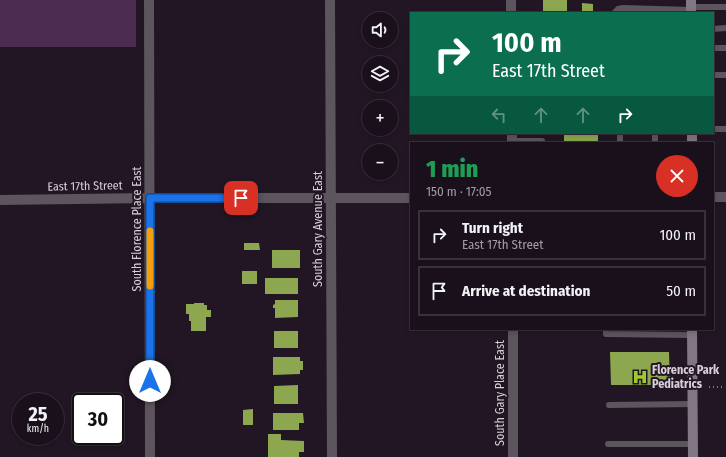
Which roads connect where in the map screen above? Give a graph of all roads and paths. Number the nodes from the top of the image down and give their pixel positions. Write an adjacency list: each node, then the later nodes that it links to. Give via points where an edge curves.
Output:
1 (149, 0): 20 (street, South Florence Place East)
2 (330, 0): 21 (street, South Gary Avenue East)
3 (511, 0): 6 (street)
4 (691, 7): 5 (lane); 7 (lane, via 623,8)
5 (726, 7)
6 (511, 12)
7 (615, 12)
8 (726, 28): 9 (lane)
9 (714, 29)
10 (714, 48): 11 (lane)
11 (726, 48)
12 (714, 75): 13 (lane)
13 (726, 75)
14 (714, 129): 15 (lane)
15 (726, 129)
16 (512, 139): 17 (lane)
17 (542, 142)
18 (714, 197): 19 (street)
19 (726, 197)
20 (150, 198): 21 (street, East 17th Street); 23 (street, East 17th Street); 35 (street, South Florence Place East)
21 (331, 198): 22 (street, East 17th Street); 36 (street, South Gary Avenue East)
22 (410, 198)
23 (0, 200)
24 (513, 330): 37 (street, South Gary Place East)
25 (606, 330): 26 (lane, via 606,334)
26 (692, 332): 31 (main road)
27 (672, 387): 28 (path)
28 (677, 387)
29 (710, 387): 30 (path)
30 (724, 387)
31 (693, 404): 32 (lane); 34 (main road)
32 (609, 405)
33 (608, 444): 34 (lane)
34 (693, 444): 38 (main road)
35 (150, 457)
36 (332, 457)
37 (513, 457)
38 (693, 457)

